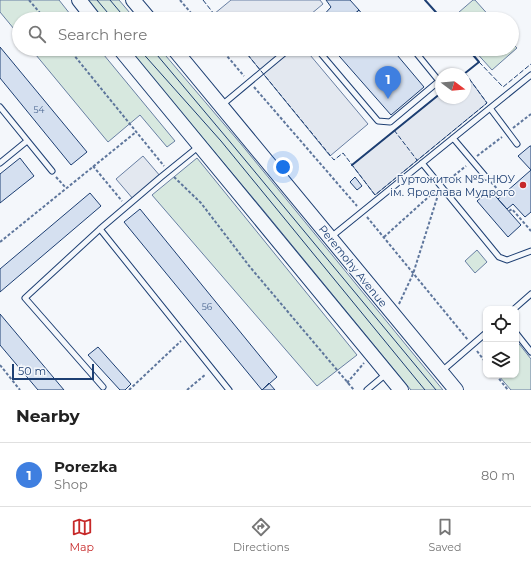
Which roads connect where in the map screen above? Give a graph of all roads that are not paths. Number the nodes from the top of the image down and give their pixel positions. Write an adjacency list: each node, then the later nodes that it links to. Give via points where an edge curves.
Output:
1 (79, 0): 3 (main road)
2 (133, 0): 4 (main road)
3 (88, 12)
4 (143, 12)
5 (126, 56): 17 (main road)
6 (180, 56): 11 (main road, Peremohy Avenue)
7 (281, 56): 11 (lane)
8 (323, 56): 9 (lane, via 378,121 390,122 439,81)
9 (419, 56)
10 (531, 75): 13 (lane)
11 (221, 106): 25 (main road, Peremohy Avenue)
12 (0, 107): 15 (lane)
13 (490, 108): 14 (lane); 16 (lane)
14 (453, 138): 18 (lane, via 425,157); 23 (lane)
15 (27, 141): 19 (lane); 22 (lane)
16 (517, 144)
17 (200, 146): 24 (lane); 33 (main road)
18 (422, 163): 21 (lane); 26 (lane, via 499,257 507,260)
19 (0, 164)
20 (412, 164): 21 (lane)
21 (415, 169): 25 (lane)
22 (52, 171)
23 (486, 177)
24 (100, 229): 34 (lane, via 25,298); 35 (lane)
25 (331, 238): 32 (main road, Peremohy Avenue)
26 (531, 251)
27 (531, 294): 28 (lane)
28 (517, 306)
29 (483, 335): 32 (lane)
30 (519, 337): 31 (lane)
31 (531, 352)
32 (441, 371): 38 (main road, Peremohy Avenue)
33 (387, 373): 36 (lane); 37 (main road)
34 (103, 387)
35 (229, 390)
36 (367, 390)
37 (401, 390)
38 (456, 390)

